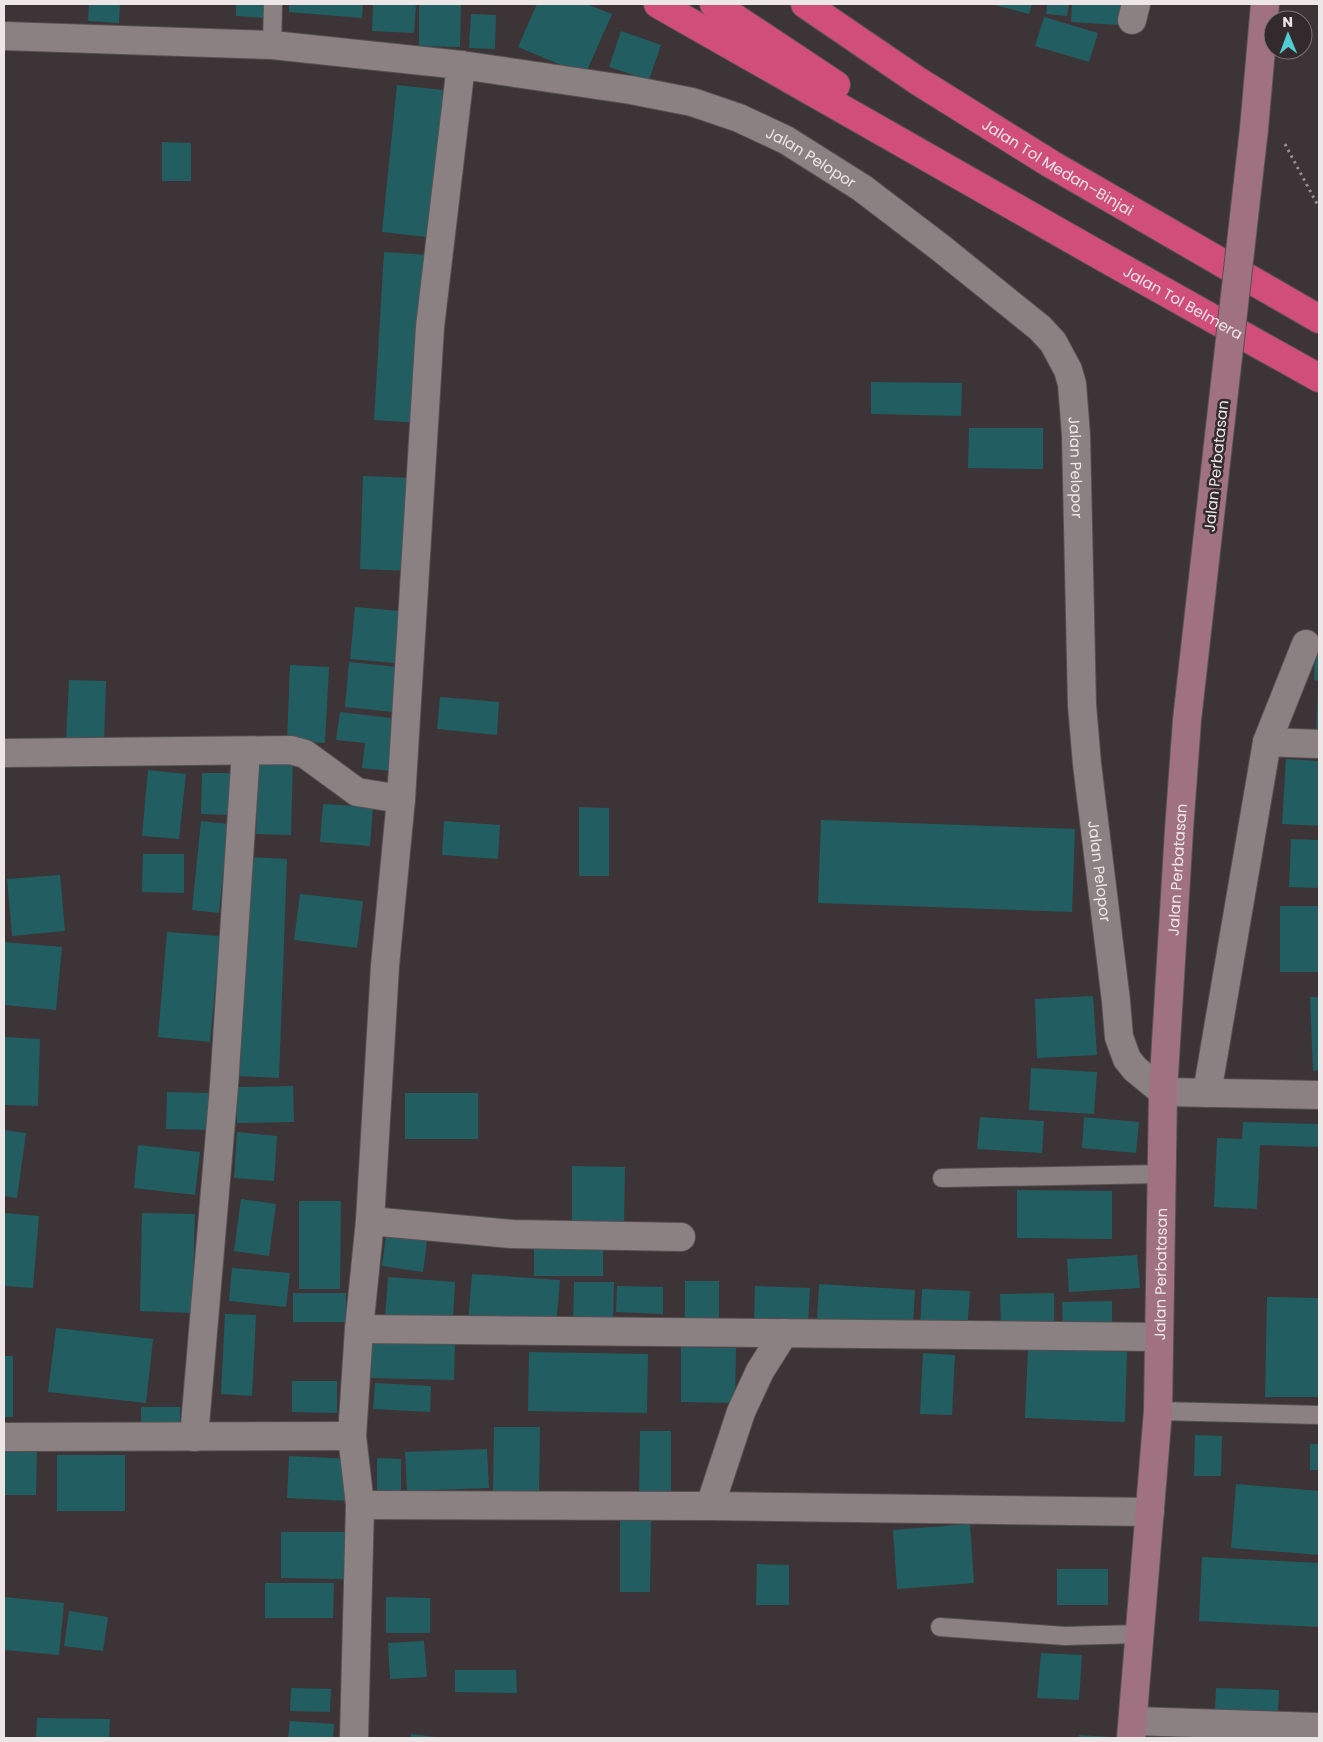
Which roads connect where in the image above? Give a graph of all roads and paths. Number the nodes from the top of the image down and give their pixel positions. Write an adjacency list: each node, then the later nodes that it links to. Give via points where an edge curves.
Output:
1 (273, 4): 7 (lane)
2 (658, 4): 11 (highway)
3 (714, 4): 11 (highway)
4 (804, 4): 12 (highway, Jalan Tol Medan–Binjai, via 918,81 1051,164)
5 (1266, 4): 9 (street, Jalan Perbatasan)
6 (4, 36): 7 (street, Jalan Pelopor)
7 (272, 45): 8 (street, Jalan Pelopor)
8 (461, 65): 19 (street, via 430,327); 20 (street, Jalan Pelopor, via 692,102 786,140 862,188 1033,322 1053,342 1072,384 1082,705 1118,1037 1135,1069)
9 (1255, 118): 10 (path, via 1278,126); 20 (street, Jalan Perbatasan, bridge, via 1187,720)
10 (1319, 205)
11 (1048, 225): 13 (highway, Jalan Tol Belmera)
12 (1319, 318)
13 (1319, 378)
14 (1306, 644): 15 (street)
15 (1267, 742): 16 (street); 21 (street)
16 (1319, 744)
17 (246, 752): 18 (street); 19 (street, via 298,751 357,792); 34 (street, via 224,1076)
18 (4, 753)
19 (401, 799): 25 (street, via 385,966)
20 (1163, 1092): 21 (street); 23 (street, Jalan Perbatasan)
21 (1207, 1093): 22 (street)
22 (1319, 1095)
23 (1162, 1174): 24 (lane); 29 (street, Jalan Perbatasan)
24 (942, 1178)
25 (370, 1221): 26 (street, via 512,1234); 27 (street)
26 (681, 1237)
27 (359, 1329): 28 (street); 32 (street)
28 (784, 1333): 29 (street); 36 (street, via 760,1371 741,1412)
29 (1159, 1337): 30 (street, Jalan Perbatasan)
30 (1158, 1411): 31 (lane); 37 (street, Jalan Perbatasan)
31 (1319, 1416)
32 (352, 1436): 34 (street); 35 (street)
33 (4, 1437): 34 (street)
34 (194, 1437)
35 (360, 1505): 36 (street); 42 (street)
36 (710, 1506): 37 (street)
37 (1150, 1512): 39 (street, Jalan Perbatasan)
38 (940, 1628): 39 (lane, via 1065,1636)
39 (1140, 1634): 41 (street, Jalan Perbatasan)
40 (1319, 1727): 41 (street)
41 (1132, 1730)
42 (354, 1738)

